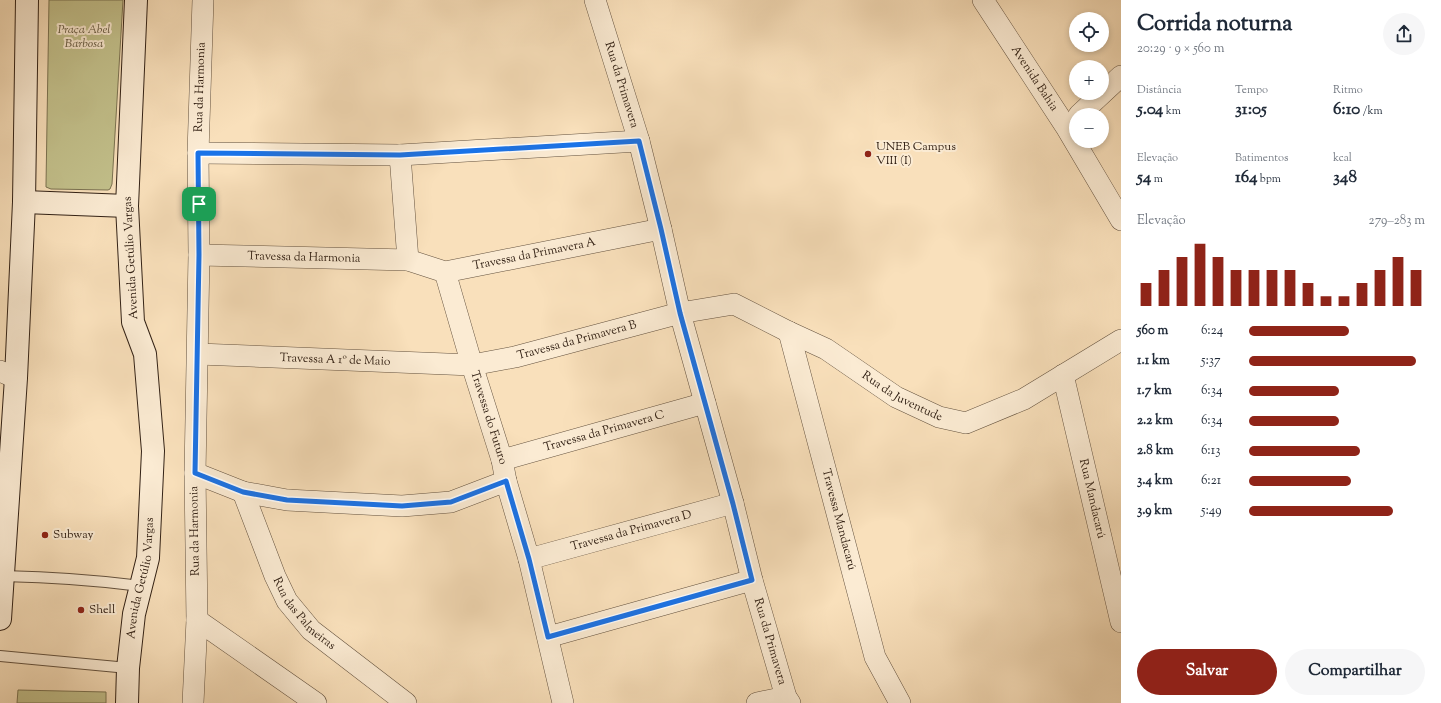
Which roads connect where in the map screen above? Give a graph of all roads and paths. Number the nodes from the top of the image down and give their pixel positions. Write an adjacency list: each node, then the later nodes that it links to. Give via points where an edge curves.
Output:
1 (27, 0): 13 (street)
2 (136, 0): 14 (street, Avenida Getúlio Vargas)
3 (203, 0): 11 (street, Rua da Harmonia)
4 (595, 0): 9 (street, Rua da Primavera)
5 (983, 0): 8 (street, Avenida Bahia)
6 (1121, 76): 7 (street)
7 (1087, 108)
8 (1069, 113)
9 (639, 141): 12 (street); 16 (street, Rua da Primavera)
10 (1087, 148): 15 (street, Avenida Bahia)
11 (198, 153): 12 (street); 17 (street, Rua da Harmonia)
12 (400, 155): 18 (street)
13 (24, 202): 14 (street); 25 (street)
14 (127, 206): 36 (street, Avenida Getúlio Vargas, via 133,322 145,354 153,451 148,558)
15 (1121, 220)
16 (661, 229): 19 (street, Travessa da Primavera A); 20 (street, Rua da Primavera)
17 (199, 255): 18 (street, Travessa da Harmonia); 23 (street, Rua da Harmonia)
18 (408, 260): 19 (street, Travessa da Primavera A)
19 (446, 272): 24 (street, Travessa do Futuro)
20 (680, 313): 21 (street, Rua da Juventude, via 734,304); 24 (street, Travessa da Primavera B, via 515,357); 27 (street, Rua da Primavera)
21 (789, 332): 26 (street, Rua da Juventude, via 826,349 896,397 939,417 966,423 1024,399); 50 (street, Travessa Mandacarú, via 875,657)
22 (1121, 340): 26 (street, Rua da Juventude)
23 (198, 354): 24 (street, Travessa A 1º de Maio); 29 (street, Rua da Harmonia)
24 (472, 365): 28 (street, Travessa do Futuro)
25 (8, 375): 34 (street)
26 (1063, 375): 39 (street, Rua Mandacarú)
27 (705, 403): 28 (street, Travessa da Primavera C); 32 (street, Rua da Primavera)
28 (502, 460): 30 (street, Travessa do Futuro)
29 (195, 473): 31 (street); 38 (street, Rua da Harmonia)
30 (506, 481): 31 (street, via 451,502 402,506 287,500); 33 (street, Travessa do Futuro)
31 (243, 492): 47 (street, Rua das Palmeiras, via 287,601 311,630)
32 (733, 504): 33 (street, Travessa da Primavera D); 35 (street, Rua da Primavera)
33 (529, 559): 40 (street, Travessa do Futuro)
34 (3, 576): 36 (lane, via 58,577); 37 (street)
35 (752, 580): 40 (street); 43 (street, Rua da Primavera)
36 (141, 586): 42 (street, Avenida Getúlio Vargas, via 134,614)
37 (0, 620)
38 (196, 620): 45 (street, Rua da Harmonia); 46 (street)
39 (1121, 622)
40 (548, 637): 48 (street, Travessa do Futuro)
41 (0, 656): 42 (lane)
42 (128, 668): 44 (street, Avenida Getúlio Vargas)
43 (788, 700): 49 (street)
44 (127, 703)
45 (193, 703)
46 (316, 703)
47 (406, 703)
48 (563, 703)
49 (757, 703)
50 (900, 703)

